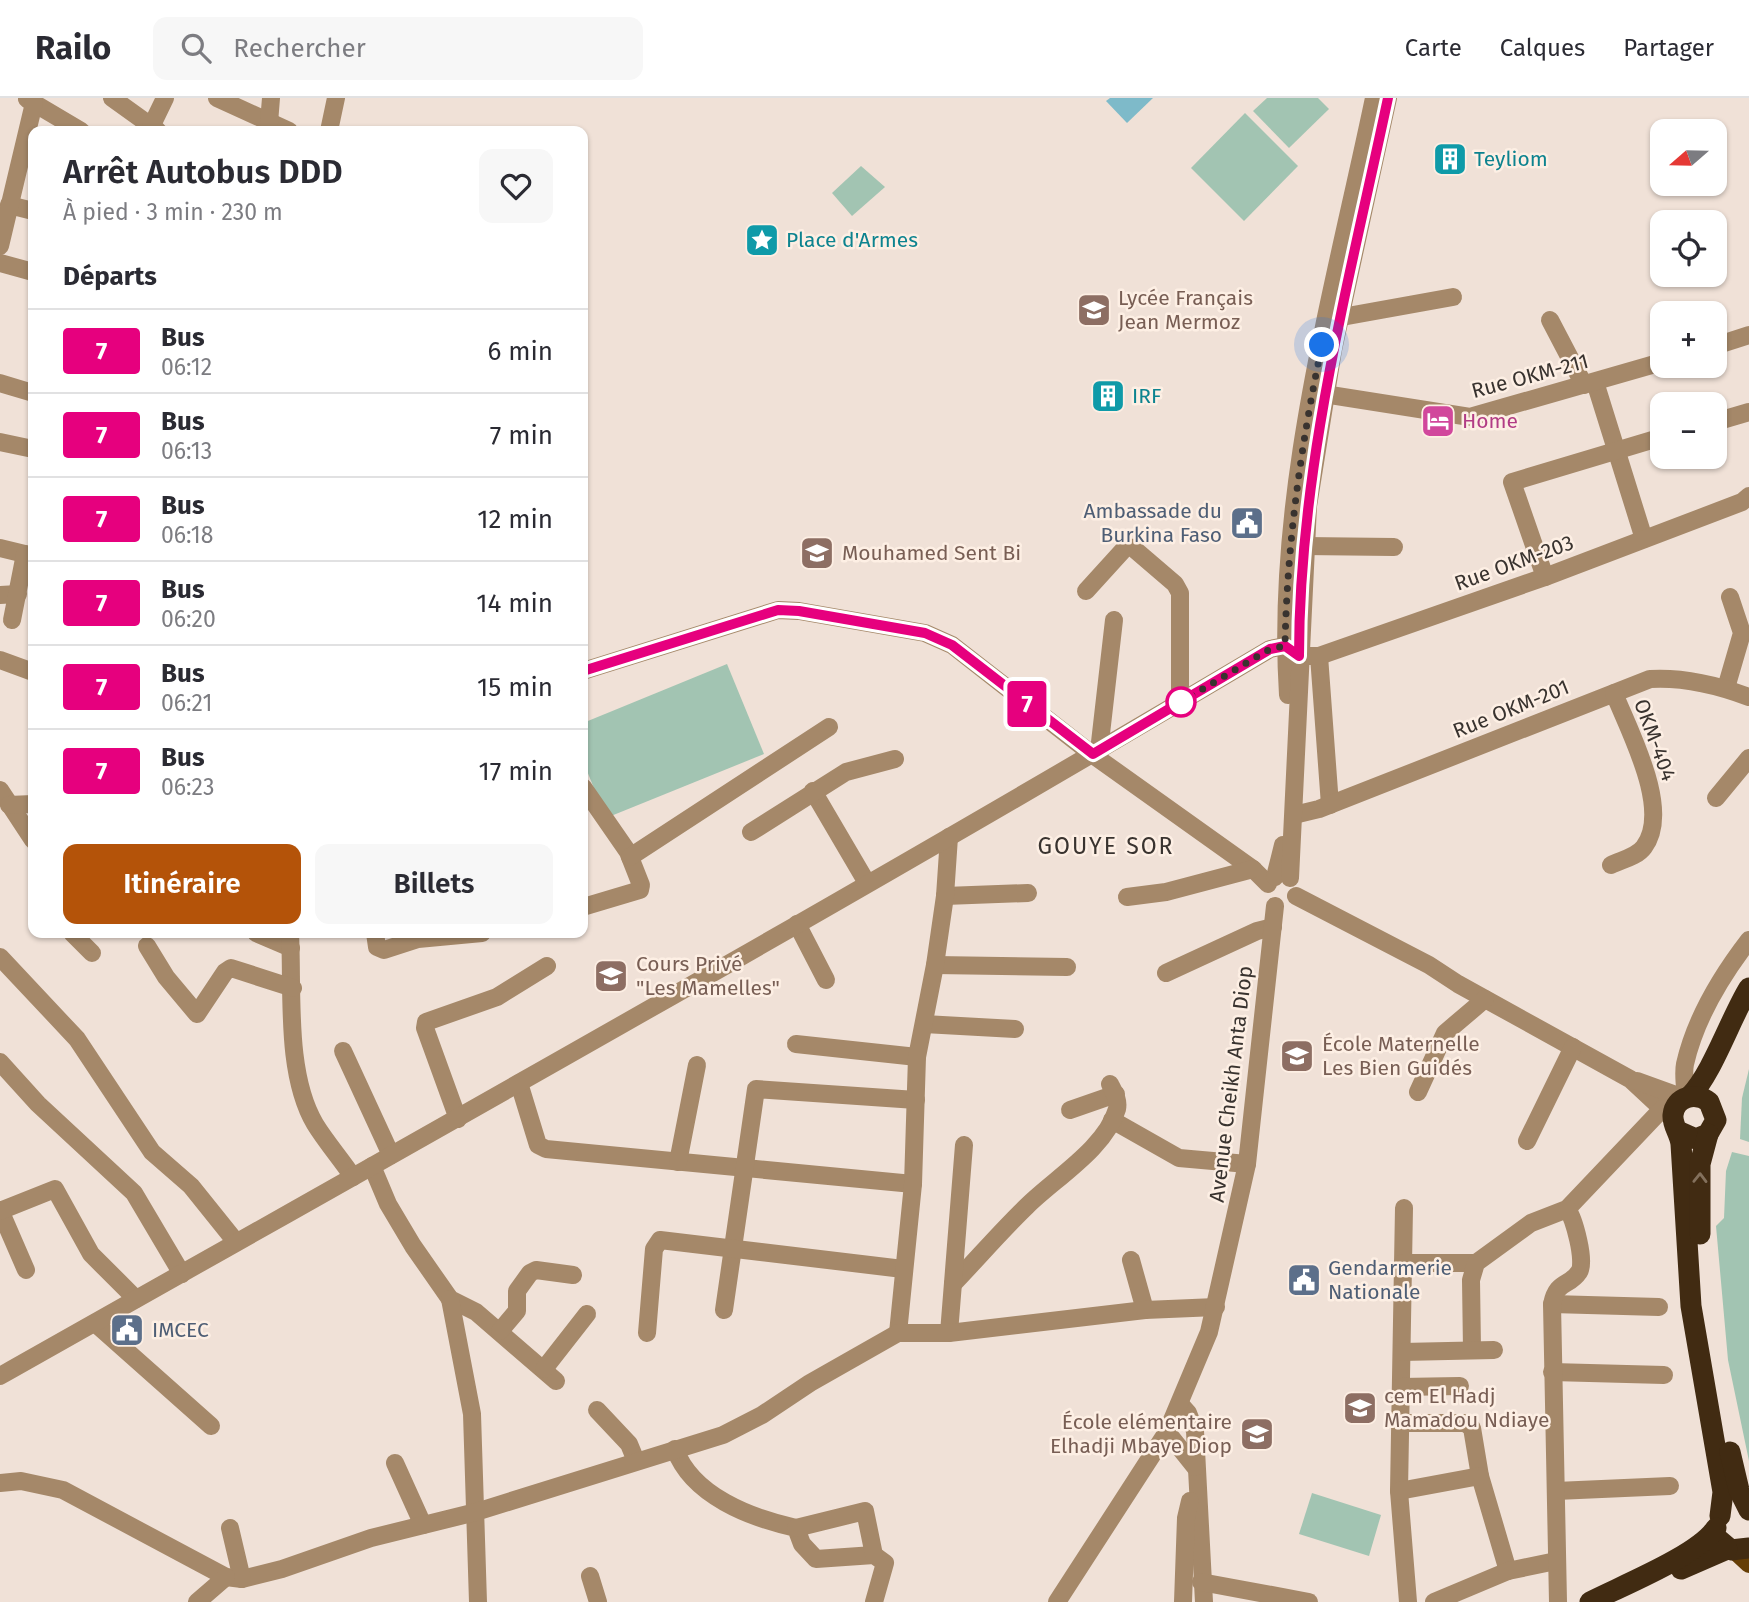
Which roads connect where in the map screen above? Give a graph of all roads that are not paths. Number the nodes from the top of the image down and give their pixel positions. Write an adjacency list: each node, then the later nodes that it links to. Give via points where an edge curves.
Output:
1 (112, 98): 11 (street)
2 (165, 98): 12 (street)
3 (217, 98): 9 (street)
4 (271, 98): 9 (street)
5 (336, 98): 13 (street)
6 (1374, 98): 48 (street, via 1305,431 1291,536)
7 (1388, 98): 20 (street)
8 (29, 99): 10 (street); 14 (street)
9 (258, 123)
10 (73, 126)
11 (151, 126)
12 (156, 126)
13 (330, 126)
14 (9, 205): 15 (street); 16 (street)
15 (28, 210)
16 (1, 237)
17 (0, 263): 18 (street)
18 (28, 271)
19 (1453, 297): 20 (street)
20 (1342, 317): 28 (street)
21 (1550, 320): 26 (street)
22 (1749, 335): 23 (street)
23 (1727, 342)
24 (1650, 366): 26 (street, Rue OKM-211)
25 (0, 383): 27 (street)
26 (1589, 384): 28 (street, Rue OKM-211, via 1469,417); 34 (street)
27 (28, 391)
28 (1324, 394): 37 (street)
29 (1749, 412): 30 (street)
30 (1727, 418)
31 (1650, 441): 34 (street)
32 (0, 442): 33 (street)
33 (28, 448)
34 (1616, 451): 36 (street); 42 (street, via 1512,482)
35 (1746, 499): 36 (street, Rue OKM-203)
36 (1644, 540): 42 (street, Rue OKM-203)
37 (1304, 546): 38 (street); 48 (street)
38 (1394, 547)
39 (0, 548): 40 (street)
40 (28, 555)
41 (28, 557): 44 (street)
42 (1545, 577): 49 (street, Rue OKM-203)
43 (1086, 591): 58 (street, via 1126,547 1175,584 1180,593)
44 (9, 594): 46 (street)
45 (1730, 597): 53 (street, via 1742,633)
46 (12, 620)
47 (1114, 620): 62 (street)
48 (1292, 651): 49 (street, Rue OKM-203); 55 (street); 58 (street, via 1270,649); 78 (street, via 1287,808)
49 (1320, 656): 56 (street)
50 (0, 660): 52 (street)
51 (588, 669): 62 (street, via 760,613 799,611 925,633 952,645)
52 (28, 670)
53 (1726, 688): 54 (street, Rue OKM-201, via 1672,678 1650,679); 57 (street, Rue OKM-201)
54 (1614, 693): 70 (street, Rue OKM-201); 76 (street, OKM-404, via 1649,783 1654,816 1644,847)
55 (1298, 694): 56 (street); 59 (street)
56 (1322, 695): 60 (street)
57 (1749, 697)
58 (1180, 702): 62 (street)
59 (1297, 719): 60 (street); 71 (street)
60 (1324, 719): 70 (street)
61 (829, 727): 75 (street)
62 (1096, 753): 74 (street); 77 (street)
63 (1749, 758): 68 (street)
64 (895, 759): 65 (street, via 857,767)
65 (813, 791): 72 (street); 79 (street)
66 (588, 794): 75 (street)
67 (4, 797): 69 (street); 73 (street)
68 (1716, 798)
69 (28, 803)
70 (1330, 805): 71 (street, Rue OKM-201)
71 (1294, 815): 78 (street)
72 (751, 832)
73 (28, 833)
74 (949, 837): 79 (street); 81 (street)
75 (630, 857): 85 (street, via 640,890)
76 (1611, 865)
77 (1253, 869): 78 (street); 83 (street, via 1166,892)
78 (1277, 880): 82 (street, via 1296,886); 84 (street, via 1266,894)
79 (867, 883): 86 (street)
80 (1028, 892): 81 (street)
81 (945, 895): 96 (street)
82 (1296, 896): 84 (street, via 1290,904); 103 (street)
83 (1127, 897)
84 (1275, 905): 87 (street, Avenue Cheikh Anta Diop)
85 (588, 906)
86 (797, 924): 100 (street); 115 (street)
87 (1273, 927): 99 (street); 129 (street, Avenue Cheikh Anta Diop)
88 (77, 938): 94 (street)
89 (376, 938): 90 (street, via 377,947 384,950)
90 (429, 938)
91 (291, 940): 101 (street)
92 (1749, 940): 117 (street, via 1716,990 1695,1036 1684,1066)
93 (147, 946): 101 (street, via 197,1014 230,968)
94 (92, 953)
95 (0, 957): 137 (street, via 77,1039 152,1152 191,1186)
96 (935, 965): 98 (street); 105 (street)
97 (547, 966): 121 (street, via 497,997 426,1023)
98 (1067, 967)
99 (1166, 973)
100 (826, 980)
101 (293, 988): 132 (street, via 300,1086 315,1123)
102 (1749, 988): 113 (highway, via 1732,1017)
103 (1485, 999): 108 (street); 116 (street, via 1445,1033)
104 (1749, 1010): 113 (highway)
105 (924, 1024): 106 (street); 110 (street)
106 (1015, 1029)
107 (796, 1044): 110 (street)
108 (1573, 1047): 114 (street); 125 (street)
109 (343, 1051): 127 (street)
110 (917, 1057): 118 (street)
111 (0, 1062): 144 (street, via 38,1104 134,1192)
112 (697, 1065): 128 (street)
113 (1713, 1076): 117 (highway); 120 (highway)
114 (1630, 1079): 117 (street); 123 (street)
115 (519, 1083): 121 (street); 128 (street, via 538,1145)
116 (1418, 1092)
117 (1687, 1097): 120 (highway, via 1704,1098); 123 (highway, via 1675,1107)
118 (916, 1100): 131 (street, via 760,1088 755,1094); 133 (street)
119 (1070, 1110): 122 (street, via 1113,1089 1117,1110)
120 (1716, 1114): 124 (highway)
121 (458, 1119): 127 (street)
122 (1112, 1120): 129 (street, via 1179,1158); 146 (street, via 1079,1162 1024,1208)
123 (1671, 1120): 124 (highway, via 1696,1139); 135 (street); 184 (highway, via 1691,1306 1722,1482)
124 (1708, 1134): 182 (highway, one-way to 124, via 1733,1467 1702,1287 1700,1164)
125 (1527, 1141)
126 (964, 1145): 146 (street)
127 (391, 1155): 130 (street)
128 (678, 1162): 131 (street)
129 (1247, 1164): 150 (street, Avenue Cheikh Anta Diop)
130 (372, 1166): 132 (street); 148 (street, via 412,1246)
131 (743, 1169): 133 (street); 138 (street)
132 (353, 1177): 137 (street)
133 (912, 1184): 142 (street)
134 (1404, 1208): 140 (street)
135 (1567, 1209): 141 (street, via 1531,1223); 149 (street, via 1576,1226 1581,1267 1559,1286)
136 (0, 1210): 143 (street); 147 (street, via 55,1189 92,1254)
137 (236, 1242): 144 (street)
138 (731, 1248): 142 (street); 152 (street); 157 (street, via 656,1243)
139 (1131, 1260): 153 (street)
140 (1403, 1263): 141 (street); 162 (street)
141 (1476, 1263): 160 (street, via 1471,1280)
142 (903, 1269): 158 (street)
143 (26, 1270)
144 (182, 1274): 147 (street)
145 (573, 1275): 156 (street, via 530,1273 517,1291 517,1311)
146 (953, 1284): 159 (street)
147 (136, 1299): 155 (street)
148 (450, 1299): 156 (street); 183 (street, via 472,1414)
149 (1552, 1304): 151 (street); 163 (street)
150 (1216, 1307): 153 (street); 168 (street, Avenue Cheikh Anta Diop)
151 (1659, 1307)
152 (724, 1310)
153 (1145, 1310): 159 (street)
154 (587, 1314): 156 (street, via 550,1375)
155 (94, 1323): 164 (street); 171 (street)
156 (500, 1331)
157 (647, 1333)
158 (898, 1333): 159 (street); 173 (street, via 762,1415 723,1435)
159 (949, 1333)
160 (1472, 1350): 161 (street); 162 (street)
161 (1494, 1350)
162 (1402, 1352): 166 (street)
163 (1552, 1372): 165 (street); 181 (street)
164 (0, 1376)
165 (1664, 1376)
166 (1401, 1387): 167 (street); 170 (street)
167 (1460, 1387)
168 (1180, 1404): 172 (street, Avenue Cheikh Anta Diop); 176 (street, via 1195,1431)
169 (597, 1410): 174 (street, via 624,1438)
170 (1400, 1423): 177 (street, via 1470,1425); 180 (street)
171 (211, 1426)
172 (1167, 1432): 176 (street); 200 (street, Avenue Cheikh Anta Diop)
173 (675, 1449): 174 (street); 187 (street, via 685,1473 732,1506 751,1518)
174 (636, 1461): 183 (street)
175 (395, 1463): 185 (street)
176 (1195, 1476): 194 (street); 201 (street, via 1186,1518)
177 (1480, 1476): 180 (street); 191 (street)
178 (0, 1483): 193 (street, via 21,1481 64,1490)
179 (1670, 1486): 181 (street)
180 (1399, 1491): 203 (street)
181 (1556, 1491): 190 (street)
182 (1749, 1511): 184 (highway, via 1732,1509)
183 (476, 1513): 185 (street); 195 (street)
184 (1718, 1522): 188 (highway, via 1719,1540); 206 (highway, via 1706,1540 1685,1554)
185 (423, 1525): 193 (street, via 282,1569)
186 (230, 1528): 193 (street)
187 (796, 1528): 189 (street, via 802,1544 816,1559); 189 (street, via 865,1511)
188 (1740, 1553): 207 (highway)
189 (874, 1555): 199 (street, via 885,1563)
190 (1556, 1561): 191 (street); 205 (street)
191 (1508, 1571): 204 (street)
192 (590, 1576): 198 (street)
193 (234, 1578): 197 (street)
194 (1201, 1582): 196 (street); 202 (street)
195 (480, 1601)
196 (1300, 1601)
197 (197, 1602)
198 (598, 1602)
199 (874, 1602)
200 (1057, 1602)
201 (1183, 1602)
202 (1204, 1602)
203 (1408, 1602)
204 (1434, 1602)
205 (1558, 1602)
206 (1590, 1602)
207 (1617, 1602)

